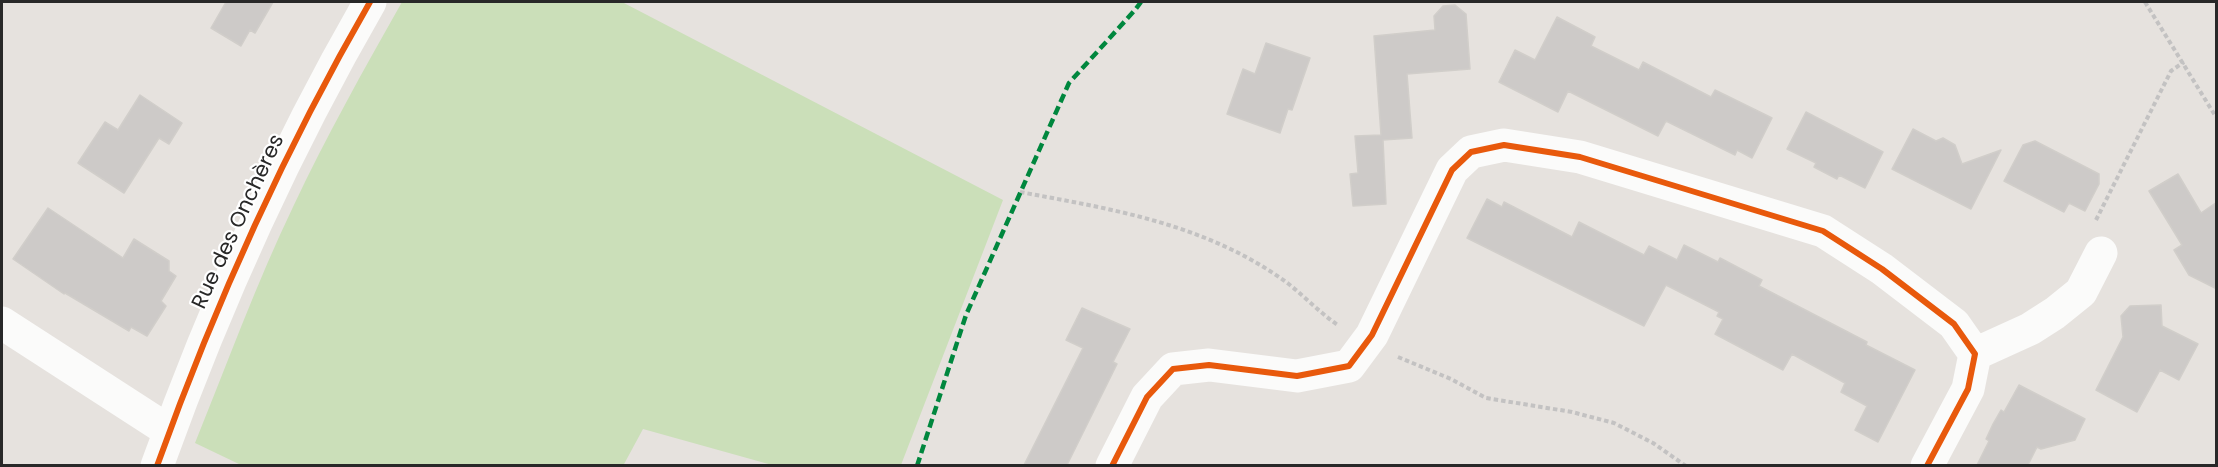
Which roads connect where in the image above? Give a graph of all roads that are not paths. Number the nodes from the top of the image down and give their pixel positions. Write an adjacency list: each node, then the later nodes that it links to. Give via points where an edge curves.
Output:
1 (370, 2): 5 (street, Rue des Onchères, via 263,204)
2 (2101, 253): 4 (street, via 2081,292 2055,313)
3 (2, 323): 5 (street)
4 (1975, 354): 7 (street, via 1954,324 1882,269 1823,231 1580,157 1504,145 1471,152 1452,170 1372,335 1349,366 1297,376 1209,365 1173,369 1147,397); 8 (street, via 1968,389)
5 (169, 431): 6 (street, Rue des Onchères)
6 (157, 465)
7 (1112, 465)
8 (1927, 465)

